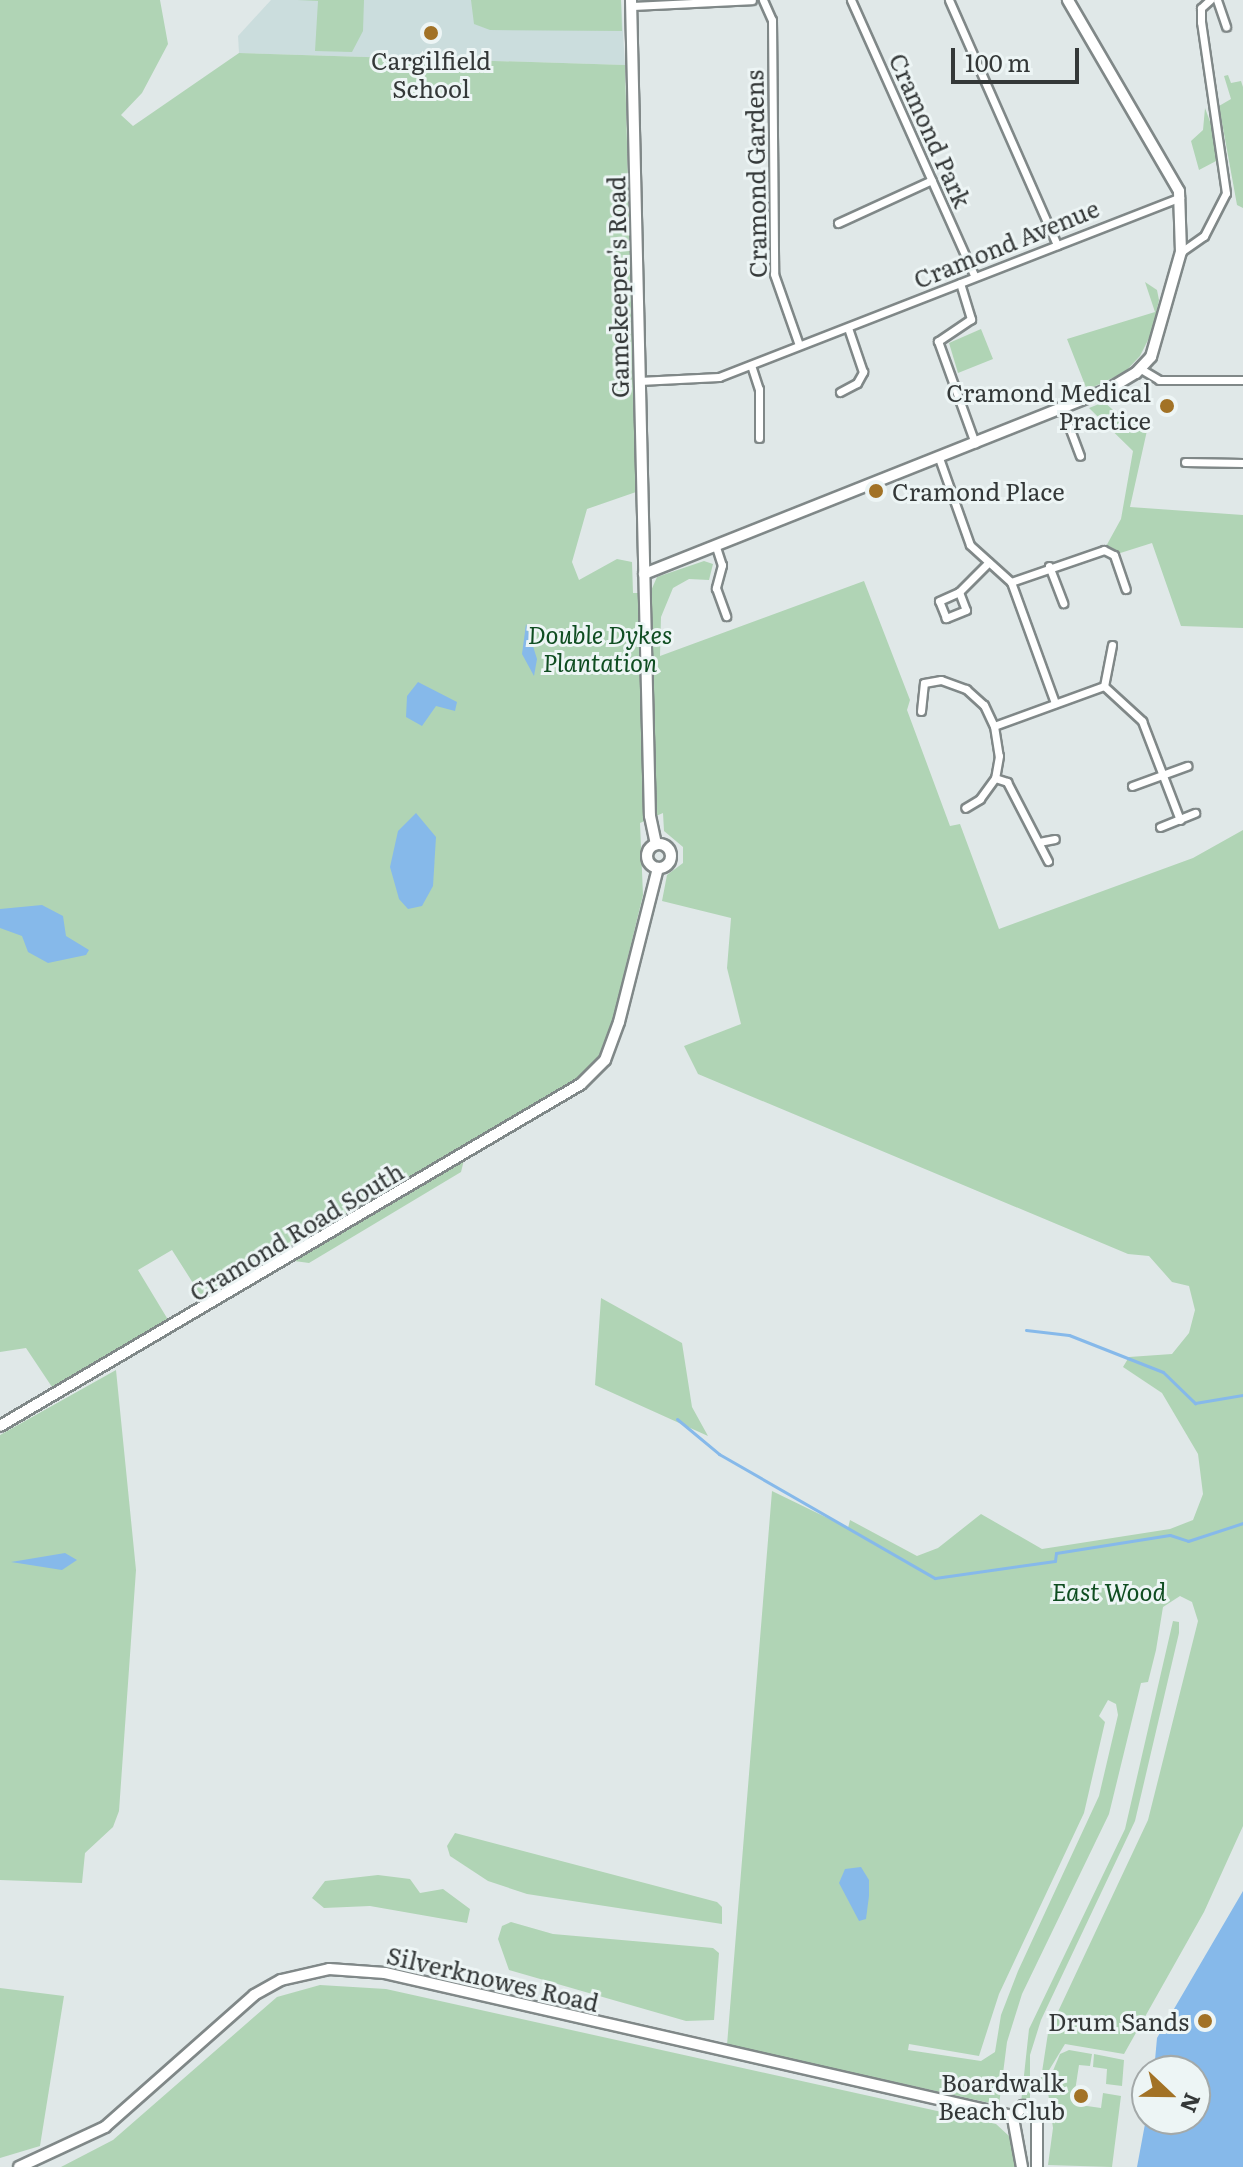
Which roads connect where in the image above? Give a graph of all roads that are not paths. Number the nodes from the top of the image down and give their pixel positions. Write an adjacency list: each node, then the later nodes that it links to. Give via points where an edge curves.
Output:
1 (752, 0): 8 (street)
2 (763, 0): 18 (street, Cramond Gardens, via 772,20 774,274)
3 (851, 0): 10 (street, Cramond Park)
4 (949, 0): 13 (street)
5 (1068, 0): 11 (street)
6 (1210, 0): 14 (street, via 1201,8 1201,22 1227,185 1222,207 1204,236)
7 (1217, 0): 9 (street)
8 (631, 3): 22 (street, Gamekeeper's Road)
9 (1226, 26)
10 (932, 180): 12 (street); 15 (street, Cramond Park)
11 (1180, 197): 13 (street, Cramond Avenue); 14 (street)
12 (838, 223)
13 (1057, 245): 15 (street, Cramond Avenue)
14 (1181, 252): 20 (street, via 1157,344)
15 (975, 277): 16 (street, Cramond Avenue)
16 (960, 283): 17 (street, Cramond Avenue); 26 (street, via 971,319 938,341)
17 (848, 328): 18 (street, Cramond Avenue); 23 (street, via 863,372 857,383)
18 (799, 345): 19 (street, Cramond Avenue)
19 (751, 365): 22 (street, Cramond Avenue, via 709,379); 25 (street, via 759,389)
20 (1141, 369): 21 (street, via 1159,380); 24 (street)
21 (1243, 380)
22 (639, 381): 34 (street, Gamekeeper's Road)
23 (840, 392)
24 (1062, 408): 26 (street); 27 (street)
25 (759, 438)
26 (975, 443): 28 (street)
27 (1080, 456)
28 (939, 458): 31 (street); 32 (street, via 970,545)
29 (1185, 462): 30 (street)
30 (1243, 463)
31 (716, 547): 34 (street); 39 (street, via 722,565 716,588)
32 (989, 562): 35 (street); 37 (street)
33 (1049, 566): 35 (street); 36 (street, via 1104,550 1114,555); 38 (street)
34 (644, 574): 55 (street, Gamekeeper's Road, via 650,816)
35 (1011, 582): 42 (street)
36 (1126, 589)
37 (959, 592)
38 (1063, 603)
39 (726, 616)
40 (1112, 645): 41 (street)
41 (1104, 686): 42 (street); 46 (street, via 1142,721)
42 (1055, 703): 44 (street)
43 (921, 711): 44 (street, via 924,683 941,680 966,689 984,705)
44 (994, 726): 47 (street, via 999,756)
45 (1187, 766): 46 (street)
46 (1163, 774): 48 (street); 51 (street)
47 (995, 778): 49 (street, via 980,799); 54 (street, via 1007,782)
48 (1132, 786)
49 (965, 808)
50 (1195, 813): 51 (street)
51 (1180, 820): 52 (street)
52 (1160, 827)
53 (1055, 839): 54 (street)
54 (1039, 842): 56 (street)
55 (656, 844): 57 (street, via 647,856); 57 (street, via 666,845 671,853 669,863)
56 (1048, 861)
57 (658, 868): 58 (street, Cramond Road South, via 605,1060 563,1096)
58 (0, 1426)
59 (1015, 2121): 60 (street); 60 (street, via 1020,2107 1031,2107 1037,2115); 61 (street, Silverknowes Road, via 385,1973 329,1969 261,1991 105,2127); 62 (street)
60 (1034, 2126): 63 (street)
61 (19, 2167)
62 (1022, 2167)
63 (1037, 2167)

